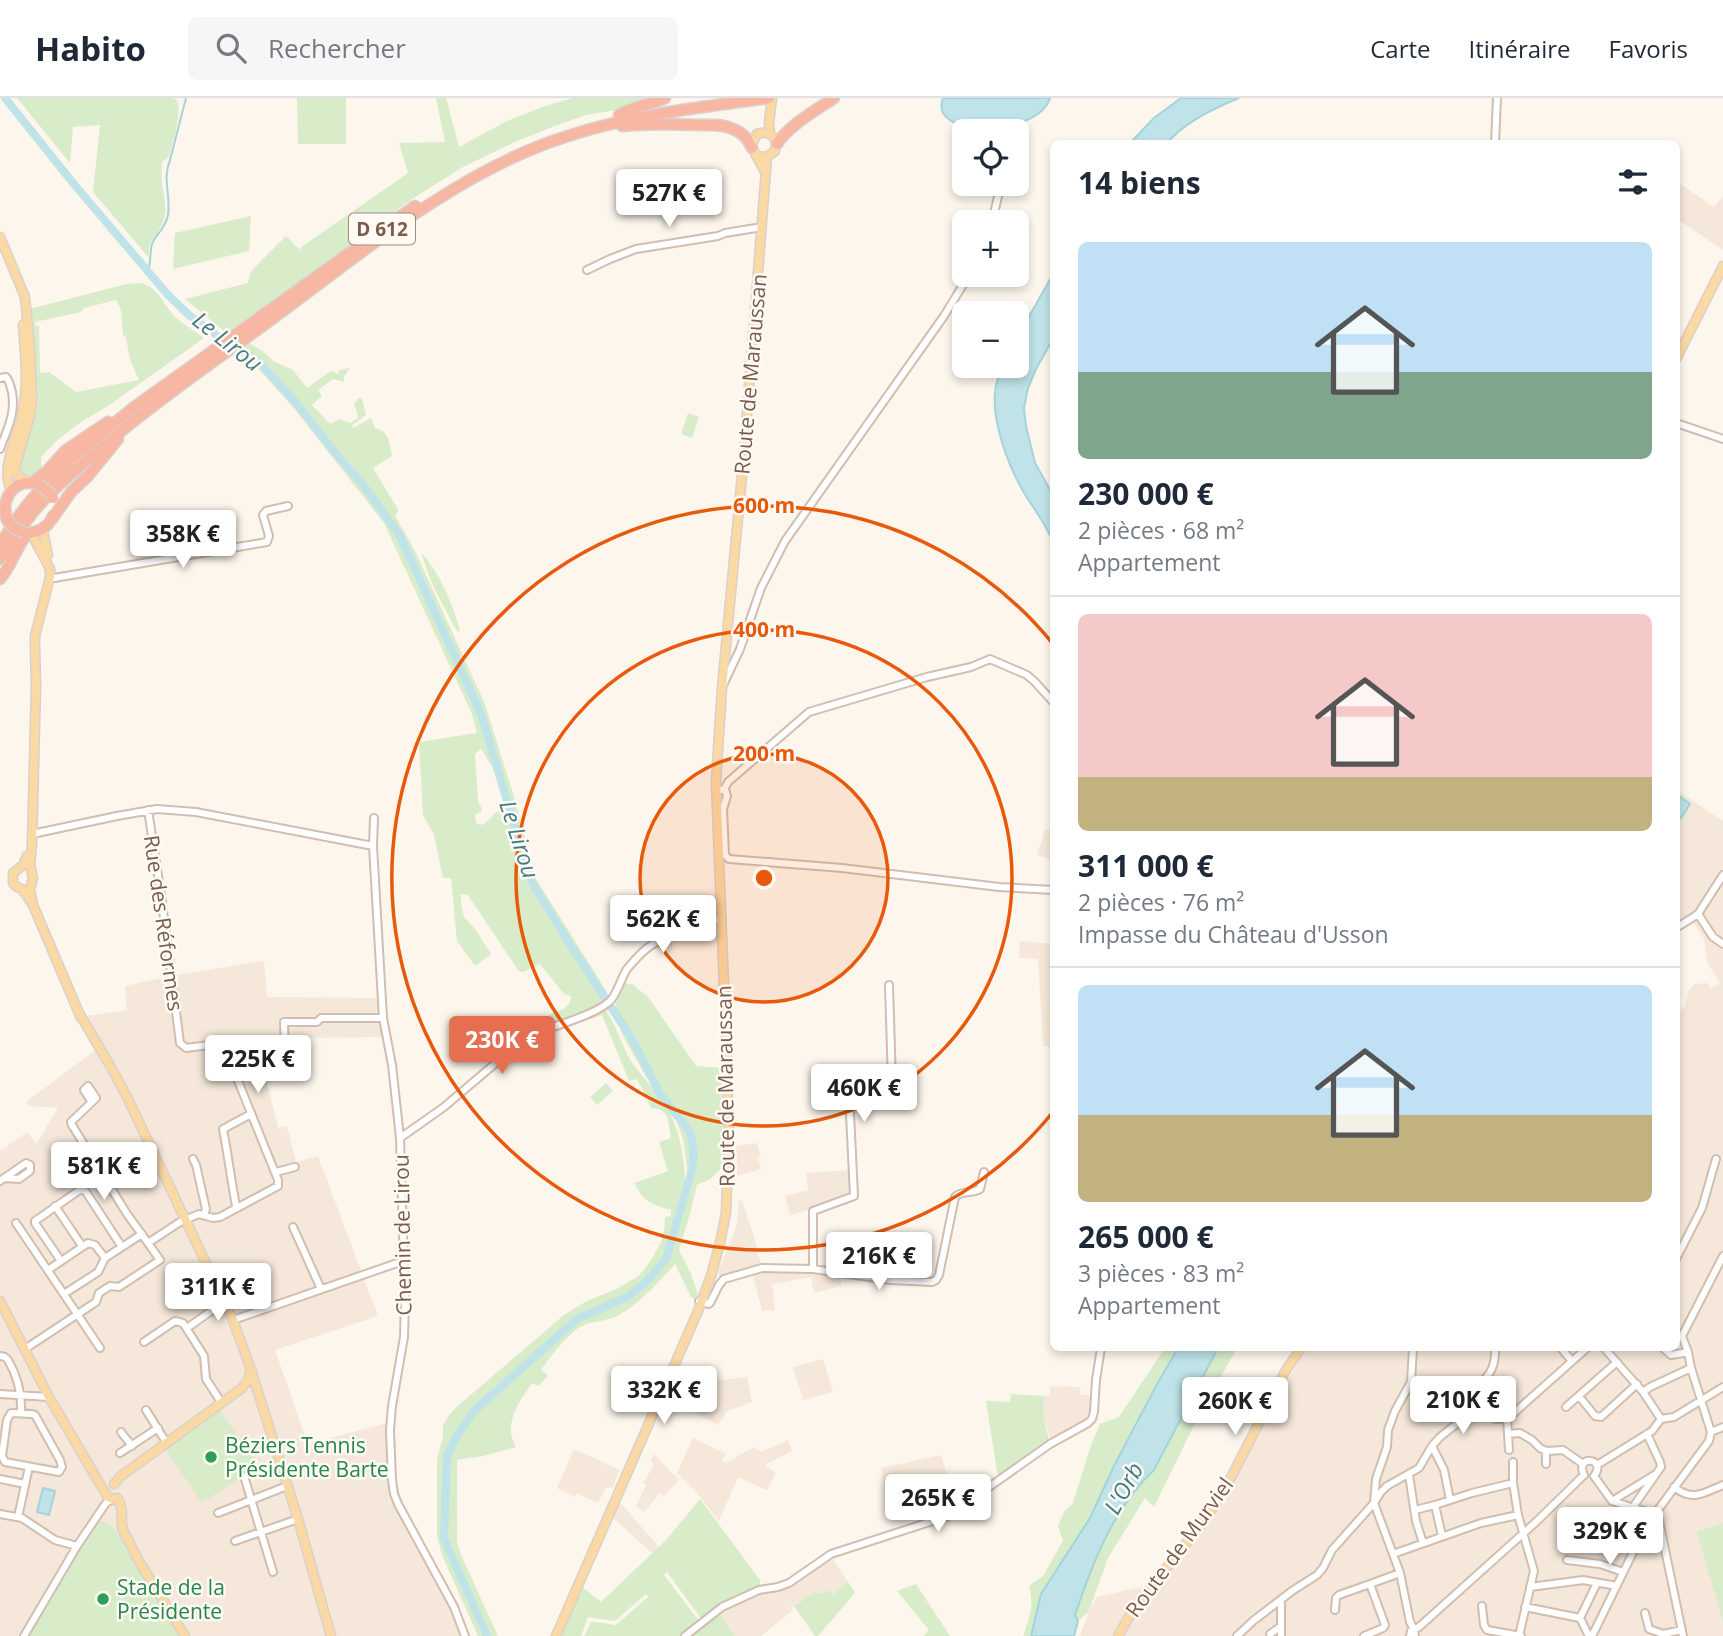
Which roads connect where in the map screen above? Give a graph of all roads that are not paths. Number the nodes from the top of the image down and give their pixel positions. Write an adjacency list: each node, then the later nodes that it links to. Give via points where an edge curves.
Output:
1 (665, 98): 6 (highway)
2 (727, 98): 6 (highway, D 612)
3 (770, 98): 7 (main road); 8 (highway, D 612, via 647,115)
4 (834, 98): 10 (highway, via 782,135)
5 (1497, 98): 9 (street)
6 (619, 115): 20 (highway, D 612, via 526,145 454,181)
7 (765, 133): 10 (main road); 11 (main road, via 754,137)
8 (570, 135): 11 (highway, via 663,123 719,126 742,134); 20 (highway, D 612, via 511,158 445,193)
9 (1495, 140)
10 (777, 144): 12 (main road)
11 (755, 152): 12 (main road); 13 (main road, Route de Maraussan)
12 (767, 157): 13 (main road, Route de Maraussan)
13 (765, 172): 14 (main road, Route de Maraussan)
14 (762, 227): 17 (street, via 636,249); 40 (main road, Route de Maraussan)
15 (0, 237): 18 (main road)
16 (1723, 265): 21 (main road)
17 (587, 270)
18 (16, 273): 29 (main road, via 25,297 32,388 15,471); 30 (main road, via 22,304 25,392 7,467)
19 (962, 287): 40 (street, via 785,541 761,588)
20 (250, 330): 22 (highway, D 612)
21 (1680, 351)
22 (215, 355): 24 (highway, D 612); 25 (highway, D 612)
23 (0, 378): 28 (street, via 10,380 14,405)
24 (133, 408): 29 (highway, D 612, via 65,451); 36 (highway, via 40,491)
25 (147, 410): 34 (highway, D 612, via 71,492); 37 (highway, via 46,498)
26 (1680, 424): 27 (street)
27 (1723, 439)
28 (0, 449)
29 (33, 483): 30 (highway); 34 (highway, bridge, via 53,498)
30 (11, 489): 31 (highway)
31 (3, 501): 33 (highway)
32 (288, 506): 38 (street, via 266,511 263,516 270,536 267,542)
33 (3, 516): 35 (highway, bridge, via 14,528)
34 (50, 522): 35 (highway); 38 (main road, via 43,531)
35 (28, 533): 38 (main road); 39 (highway)
36 (0, 545)
37 (0, 559)
38 (52, 577): 45 (main road, via 36,636)
39 (0, 579)
40 (722, 688): 42 (main road, Route de Maraussan)
41 (1050, 699): 42 (street, via 1027,676 990,659 809,712)
42 (720, 790): 51 (street, via 727,796 723,809 729,859); 53 (main road, Route de Maraussan)
43 (148, 810): 45 (street); 46 (street, via 196,812); 60 (street, Rue des Réformes, via 180,1043 186,1048 217,1044 223,1048)
44 (374, 818): 46 (street, Chemin de Lirou)
45 (32, 835): 47 (main road); 48 (main road)
46 (373, 846): 57 (street, Chemin de Lirou)
47 (20, 868): 48 (main road); 50 (main road, via 12,880 17,887)
48 (32, 875): 50 (main road)
49 (1723, 875): 52 (street)
50 (26, 887): 70 (main road, via 79,1013 136,1115)
51 (1050, 890)
52 (1698, 914): 54 (street); 55 (street)
53 (722, 918): 61 (street, via 650,946 625,972 611,1001 524,1039); 87 (main road, Route de Maraussan, via 729,1142 725,1204)
54 (1680, 926)
55 (1723, 944)
56 (889, 985): 82 (street, via 892,1084 884,1090 849,1093 854,1196 813,1211)
57 (383, 1018): 58 (street, via 285,1022); 61 (street, Chemin de Lirou)
58 (285, 1050)
59 (91, 1101): 73 (street, via 72,1125)
60 (251, 1114): 65 (street, Rue des Réformes); 68 (street, via 223,1129)
61 (400, 1139): 81 (street, Chemin de Lirou)
62 (193, 1159): 69 (street)
63 (1716, 1159): 77 (street, via 1702,1208)
64 (295, 1167): 65 (street)
65 (276, 1172): 68 (street, via 278,1186)
66 (984, 1172): 82 (street, via 979,1189 955,1196 936,1280 891,1280)
67 (55, 1206): 75 (street); 76 (street, via 84,1189); 80 (street, via 35,1223)
68 (235, 1209): 69 (street, via 220,1217)
69 (205, 1215): 70 (street)
70 (186, 1220): 74 (street); 90 (main road)
71 (16, 1223): 83 (street)
72 (293, 1227): 84 (street)
73 (142, 1234): 74 (street); 76 (street)
74 (148, 1243): 89 (street, via 160,1260 119,1287 110,1286 99,1293 96,1302)
75 (82, 1245): 79 (street, via 93,1244); 80 (street)
76 (122, 1247): 79 (street)
77 (1680, 1251)
78 (1723, 1256): 93 (street)
79 (105, 1258): 85 (street, via 98,1272)
80 (61, 1261): 83 (street)
81 (403, 1261): 84 (street); 200 (street, Chemin de Lirou, via 404,1337 390,1430 394,1494)
82 (813, 1269): 87 (street, via 762,1268 724,1279 710,1303)
83 (48, 1270): 85 (street)
84 (321, 1289): 90 (street)
85 (64, 1294): 89 (street)
86 (0, 1301): 96 (main road)
87 (700, 1301): 201 (main road, Route de Maraussan)
88 (214, 1303): 91 (street, via 214,1310)
89 (78, 1314): 95 (street); 96 (street)
90 (233, 1320): 110 (main road)
91 (187, 1328): 94 (street, via 175,1321); 123 (street, via 204,1356 206,1378)
92 (1680, 1334): 93 (street)
93 (1682, 1336): 105 (street)
94 (144, 1342)
95 (100, 1348)
96 (25, 1349): 112 (main road)
97 (1101, 1351): 202 (street, via 1094,1412 1088,1423 1050,1444 948,1516 831,1554 789,1583 758,1590 722,1607)
98 (1299, 1351): 203 (main road, Route de Murviel, via 1224,1491)
99 (1413, 1351): 162 (street, via 1411,1382 1388,1430)
100 (1495, 1351): 138 (street, via 1492,1371 1455,1407 1459,1422)
101 (1564, 1351): 107 (street)
102 (1584, 1351): 107 (street)
103 (1607, 1351): 108 (street)
104 (1666, 1351): 105 (street, via 1671,1355)
105 (1688, 1352): 109 (street)
106 (0, 1356): 117 (street, via 12,1366)
107 (1573, 1361): 127 (street)
108 (1617, 1362): 111 (street); 119 (street)
109 (1691, 1368): 115 (street); 122 (street)
110 (251, 1370): 114 (main road); 121 (main road)
111 (1637, 1384): 115 (street); 119 (street, via 1601,1416 1595,1416)
112 (44, 1387): 118 (street); 120 (main road)
113 (1723, 1387): 122 (street)
114 (242, 1388): 121 (main road, via 252,1389); 123 (main road)
115 (1643, 1392): 129 (street)
116 (0, 1394): 117 (street)
117 (21, 1394): 118 (street); 126 (street)
118 (34, 1396): 120 (street)
119 (1578, 1396): 124 (street)
120 (49, 1397): 158 (main road)
121 (260, 1400): 156 (main road)
122 (1701, 1401): 129 (street, via 1674,1417); 133 (street)
123 (220, 1402): 136 (main road)
124 (1566, 1407)
125 (146, 1409): 131 (street)
126 (20, 1413): 146 (street, via 9,1416 2,1458); 146 (street, via 35,1415 62,1466 59,1472)
127 (1514, 1413)
128 (1495, 1419): 134 (street, via 1507,1419)
129 (1661, 1419): 135 (street)
130 (1723, 1427): 133 (street)
131 (158, 1428): 136 (street); 137 (street)
132 (121, 1432): 137 (street)
133 (1712, 1432): 157 (street)
134 (1508, 1434): 139 (street); 140 (street, via 1520,1433)
135 (1647, 1434): 145 (street); 147 (street, via 1660,1462)
136 (166, 1442): 158 (main road, via 121,1476)
137 (132, 1446): 141 (street)
138 (1432, 1446): 148 (street, via 1423,1464); 159 (street, via 1444,1470)
139 (1509, 1450)
140 (1546, 1451): 143 (street); 144 (street, via 1563,1450)
141 (120, 1453)
142 (1513, 1462): 153 (street)
143 (1546, 1464)
144 (1583, 1464): 145 (street); 149 (street)
145 (1597, 1465): 151 (street)
146 (29, 1467): 154 (street)
147 (1657, 1473): 161 (street); 164 (street)
148 (1409, 1475): 162 (street, via 1387,1486); 165 (street)
149 (1584, 1475): 151 (street); 173 (street)
150 (244, 1476): 160 (street)
151 (1594, 1476): 161 (street)
152 (0, 1479): 154 (street)
153 (1513, 1483): 159 (street); 168 (street)
154 (25, 1484): 170 (street)
155 (1723, 1485): 157 (street, via 1690,1496)
156 (288, 1486): 160 (street); 171 (main road)
157 (1674, 1487): 169 (street)
158 (110, 1494): 177 (street); 198 (main road, via 122,1509 123,1530 140,1563)
159 (1450, 1500): 163 (street)
160 (251, 1501): 166 (street); 172 (street)
161 (1612, 1501): 164 (street)
162 (1374, 1503): 178 (street); 187 (street, via 1332,1550 1317,1575)
163 (1435, 1505): 165 (street); 174 (street)
164 (1633, 1507): 169 (street)
165 (1415, 1510): 176 (street)
166 (218, 1513)
167 (0, 1514): 170 (street)
168 (1518, 1515): 173 (street); 174 (street)
169 (1653, 1515): 181 (street); 194 (street, via 1661,1532)
170 (18, 1517): 177 (street, via 55,1540)
171 (298, 1519): 172 (street); 199 (main road)
172 (260, 1532): 175 (street); 180 (street)
173 (1523, 1534): 186 (street, via 1534,1571); 196 (street)
174 (1442, 1536): 176 (street)
175 (234, 1541)
176 (1423, 1543): 178 (street)
177 (77, 1546): 197 (street)
178 (1393, 1554): 182 (street)
179 (1567, 1560): 181 (street)
180 (273, 1572)
181 (1623, 1572): 185 (street)
182 (1400, 1573): 184 (street); 196 (street)
183 (1597, 1583): 185 (street); 186 (street, via 1583,1580); 192 (street)
184 (1370, 1584): 190 (street, via 1339,1595); 206 (street, via 1385,1625)
185 (1616, 1586): 208 (street)
186 (1530, 1587): 189 (street)
187 (1281, 1600): 193 (street); 204 (street)
188 (1482, 1606): 207 (street, via 1487,1630)
189 (1525, 1607): 192 (street); 207 (street)
190 (1335, 1610)
191 (1645, 1613): 194 (street, via 1649,1629)
192 (1580, 1618): 208 (street)
193 (1280, 1627): 195 (street); 205 (street)
194 (1682, 1633)
195 (1270, 1634)
196 (1411, 1635)
197 (24, 1636)
198 (185, 1636)
199 (331, 1636)
200 (465, 1636)
201 (555, 1636)
202 (685, 1636)
203 (1118, 1636)
204 (1237, 1636)
205 (1281, 1636)
206 (1364, 1636)
207 (1520, 1636)
208 (1590, 1636)

